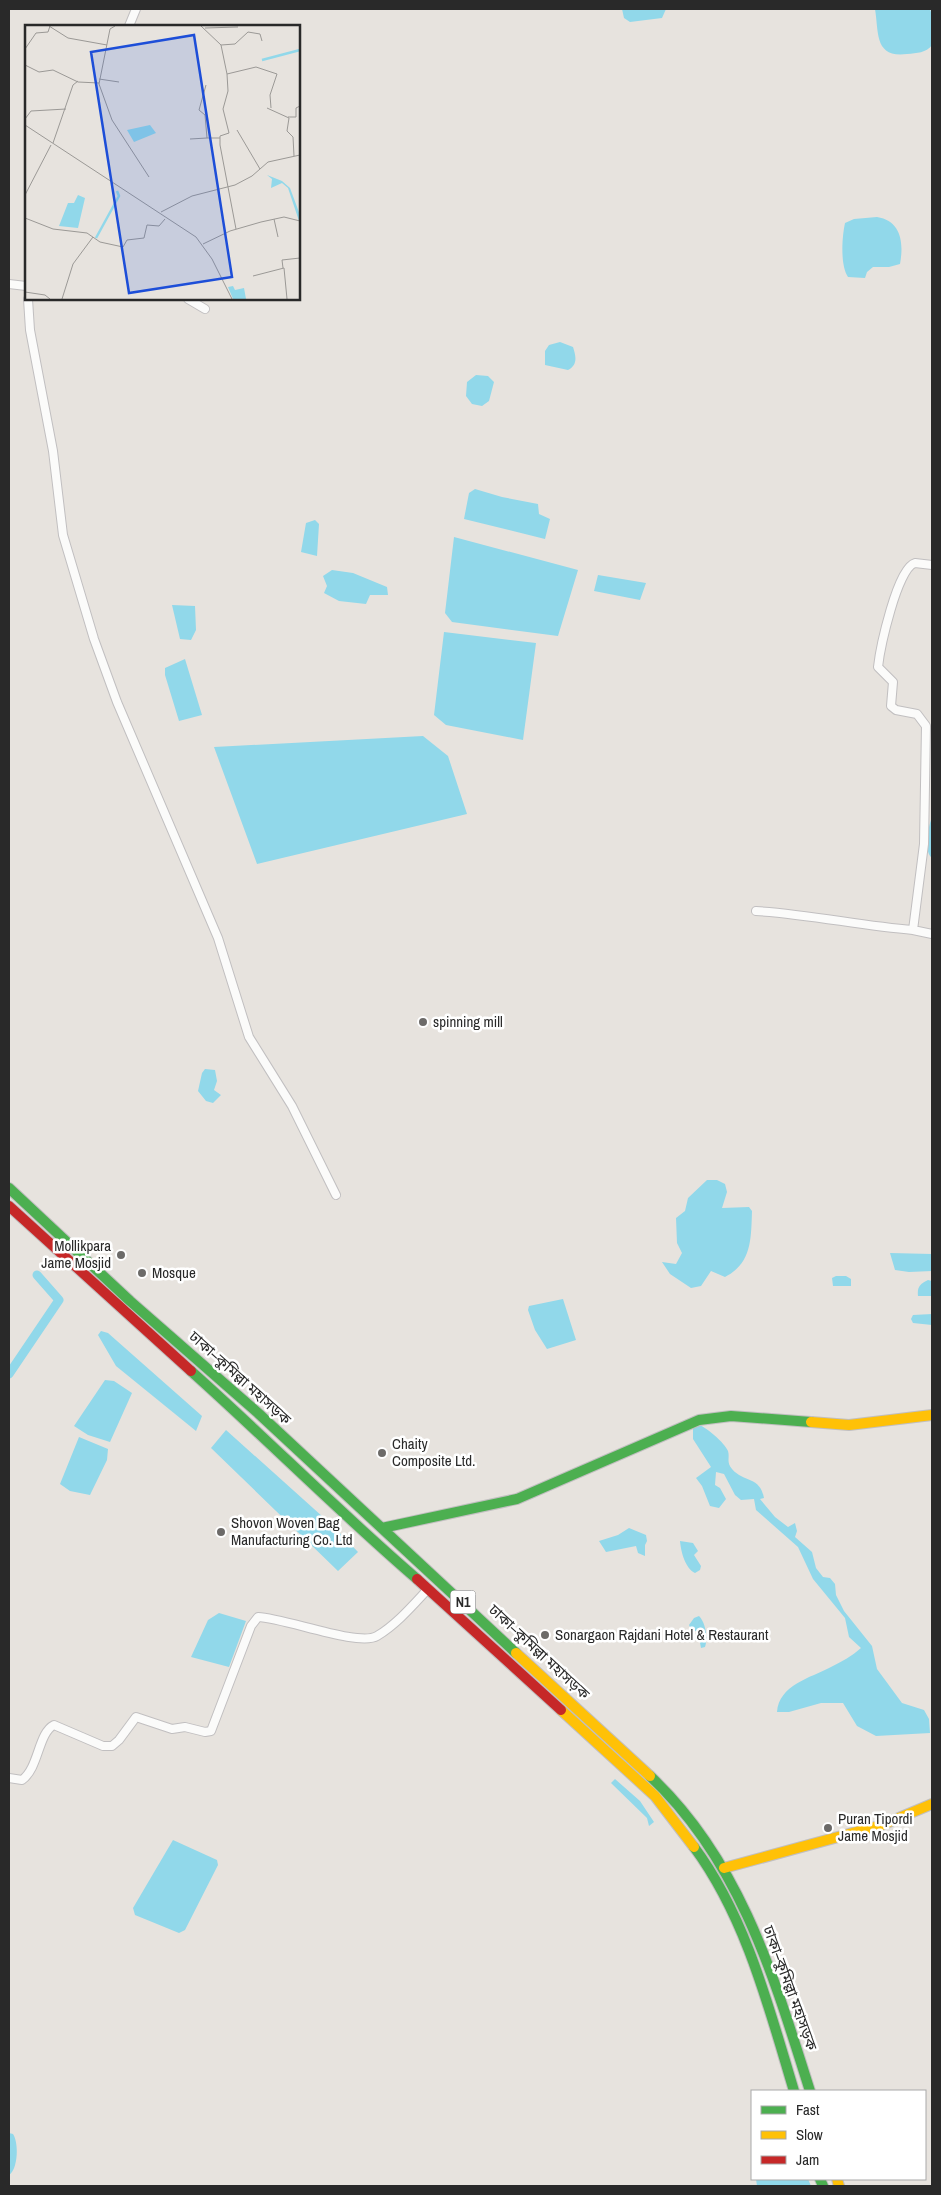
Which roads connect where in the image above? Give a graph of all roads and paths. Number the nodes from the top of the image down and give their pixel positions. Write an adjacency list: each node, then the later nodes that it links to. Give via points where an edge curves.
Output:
1 (136, 9): 2 (street)
2 (129, 25)
3 (9, 284): 4 (street)
4 (25, 286)
5 (28, 300): 13 (street, via 63,535 94,639 117,702 218,938 248,1036 292,1106)
6 (190, 300): 7 (street)
7 (205, 309)
8 (932, 565): 10 (street, via 914,563 907,566 886,629 878,667 892,682 891,706 917,714 926,726 924,844)
9 (756, 911): 10 (street)
10 (914, 930): 11 (street)
11 (932, 934)
12 (9, 1188): 16 (main road, ঢাকা–কুমিল্লা মহাসড়ক / N1)
13 (336, 1195)
14 (9, 1206): 17 (main road, ঢাকা–কুমিল্লা মহাসড়ক / N1, via 247,1421 356,1527)
15 (932, 1415): 16 (main road, via 849,1425 731,1416 699,1420 517,1499)
16 (382, 1528): 20 (main road, ঢাকা–কুমিল্লা মহাসড়ক / N1, via 670,1795)
17 (428, 1589): 18 (street, via 376,1637 362,1640 258,1617 251,1626 210,1731 185,1727 172,1729 136,1716 119,1740 112,1746 103,1746 54,1725 46,1734 29,1775 22,1780); 21 (main road, ঢাকা–কুমিল্লা মহাসড়ক / N1, via 655,1796)
18 (9, 1778)
19 (932, 1804): 20 (main road, via 882,1825)
20 (722, 1865): 21 (main road); 23 (main road, ঢাকা–কুমিল্লা মহাসড়ক / N1, via 784,2007)
21 (710, 1869): 22 (main road, ঢাকা–কুমিল্লা মহাসড়ক / N1, via 733,1915 765,1995)
22 (794, 2090)
23 (810, 2090)

